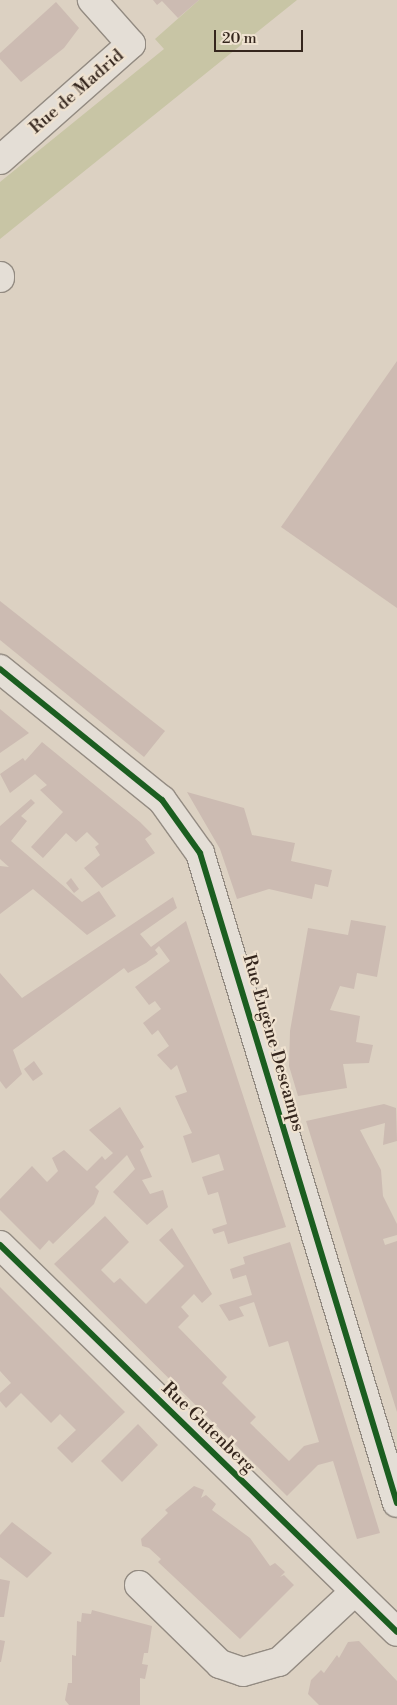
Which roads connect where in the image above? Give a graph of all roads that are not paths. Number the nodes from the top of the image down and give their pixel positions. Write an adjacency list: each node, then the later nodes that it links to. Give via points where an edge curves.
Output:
1 (92, 0): 2 (street, Rue de Madrid, via 131,44)
2 (0, 160)
3 (0, 669): 5 (street, Rue Eugène Descamps, via 162,800 200,853)
4 (0, 1245): 7 (street, Rue Gutenberg)
5 (397, 1503)
6 (139, 1585): 7 (street, via 220,1664 243,1672 280,1662)
7 (354, 1592): 8 (street, Rue Gutenberg)
8 (397, 1632)

